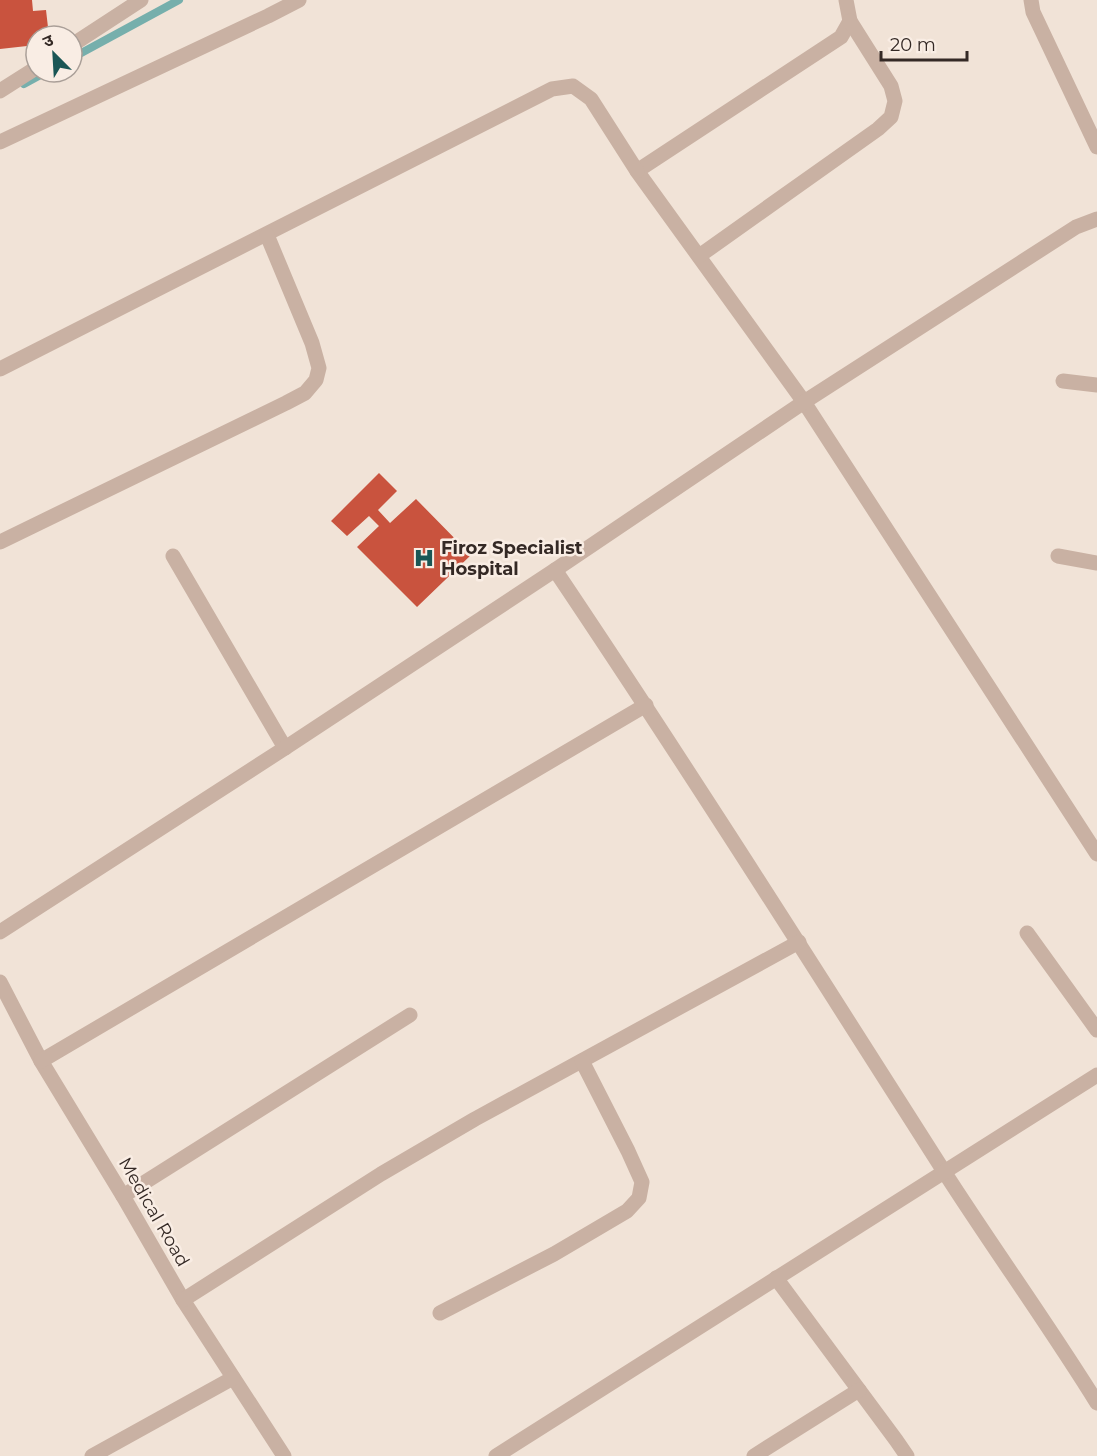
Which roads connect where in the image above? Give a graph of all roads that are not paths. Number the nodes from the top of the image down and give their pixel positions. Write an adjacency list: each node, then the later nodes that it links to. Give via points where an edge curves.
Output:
1 (141, 0): 6 (street)
2 (299, 0): 9 (street)
3 (846, 0): 5 (street)
4 (1031, 0): 10 (street, via 1033,12)
5 (850, 21): 11 (street, via 841,38); 14 (street, via 891,86 895,101 891,117)
6 (84, 37)
7 (24, 76): 8 (street)
8 (0, 92)
9 (0, 142)
10 (1097, 147)
11 (637, 171): 13 (street, via 591,99 573,86 552,89); 14 (street)
12 (1097, 219): 18 (street, via 1076,227)
13 (267, 235): 15 (street); 19 (street, via 319,368 316,380 305,393)
14 (699, 256): 18 (street)
15 (0, 369)
16 (1063, 381): 17 (street)
17 (1097, 385)
18 (804, 402): 23 (street); 26 (street)
19 (0, 542)
20 (173, 556): 25 (street)
21 (1058, 556): 22 (street)
22 (1097, 563)
23 (555, 570): 24 (street); 25 (street)
24 (646, 705): 29 (street); 33 (street)
25 (285, 747): 27 (street)
26 (1097, 854)
27 (0, 932)
28 (1027, 933): 32 (street)
29 (799, 942): 34 (street); 36 (street)
30 (0, 982): 33 (street, Medical Road)
31 (410, 1015): 37 (street)
32 (1097, 1030)
33 (41, 1061): 37 (street, Medical Road)
34 (582, 1061): 39 (street, via 381,1174); 40 (street, via 642,1182 639,1198 627,1211 573,1243)
35 (1097, 1076): 36 (street)
36 (945, 1173): 38 (street); 43 (street)
37 (123, 1196): 39 (street, Medical Road)
38 (776, 1278): 42 (street); 46 (street)
39 (183, 1300): 41 (street, Medical Road)
40 (440, 1313)
41 (234, 1378): 44 (street); 45 (street, Medical Road)
42 (859, 1390): 47 (street); 48 (street)
43 (1095, 1397)
44 (92, 1456)
45 (284, 1456)
46 (496, 1456)
47 (754, 1456)
48 (907, 1456)

